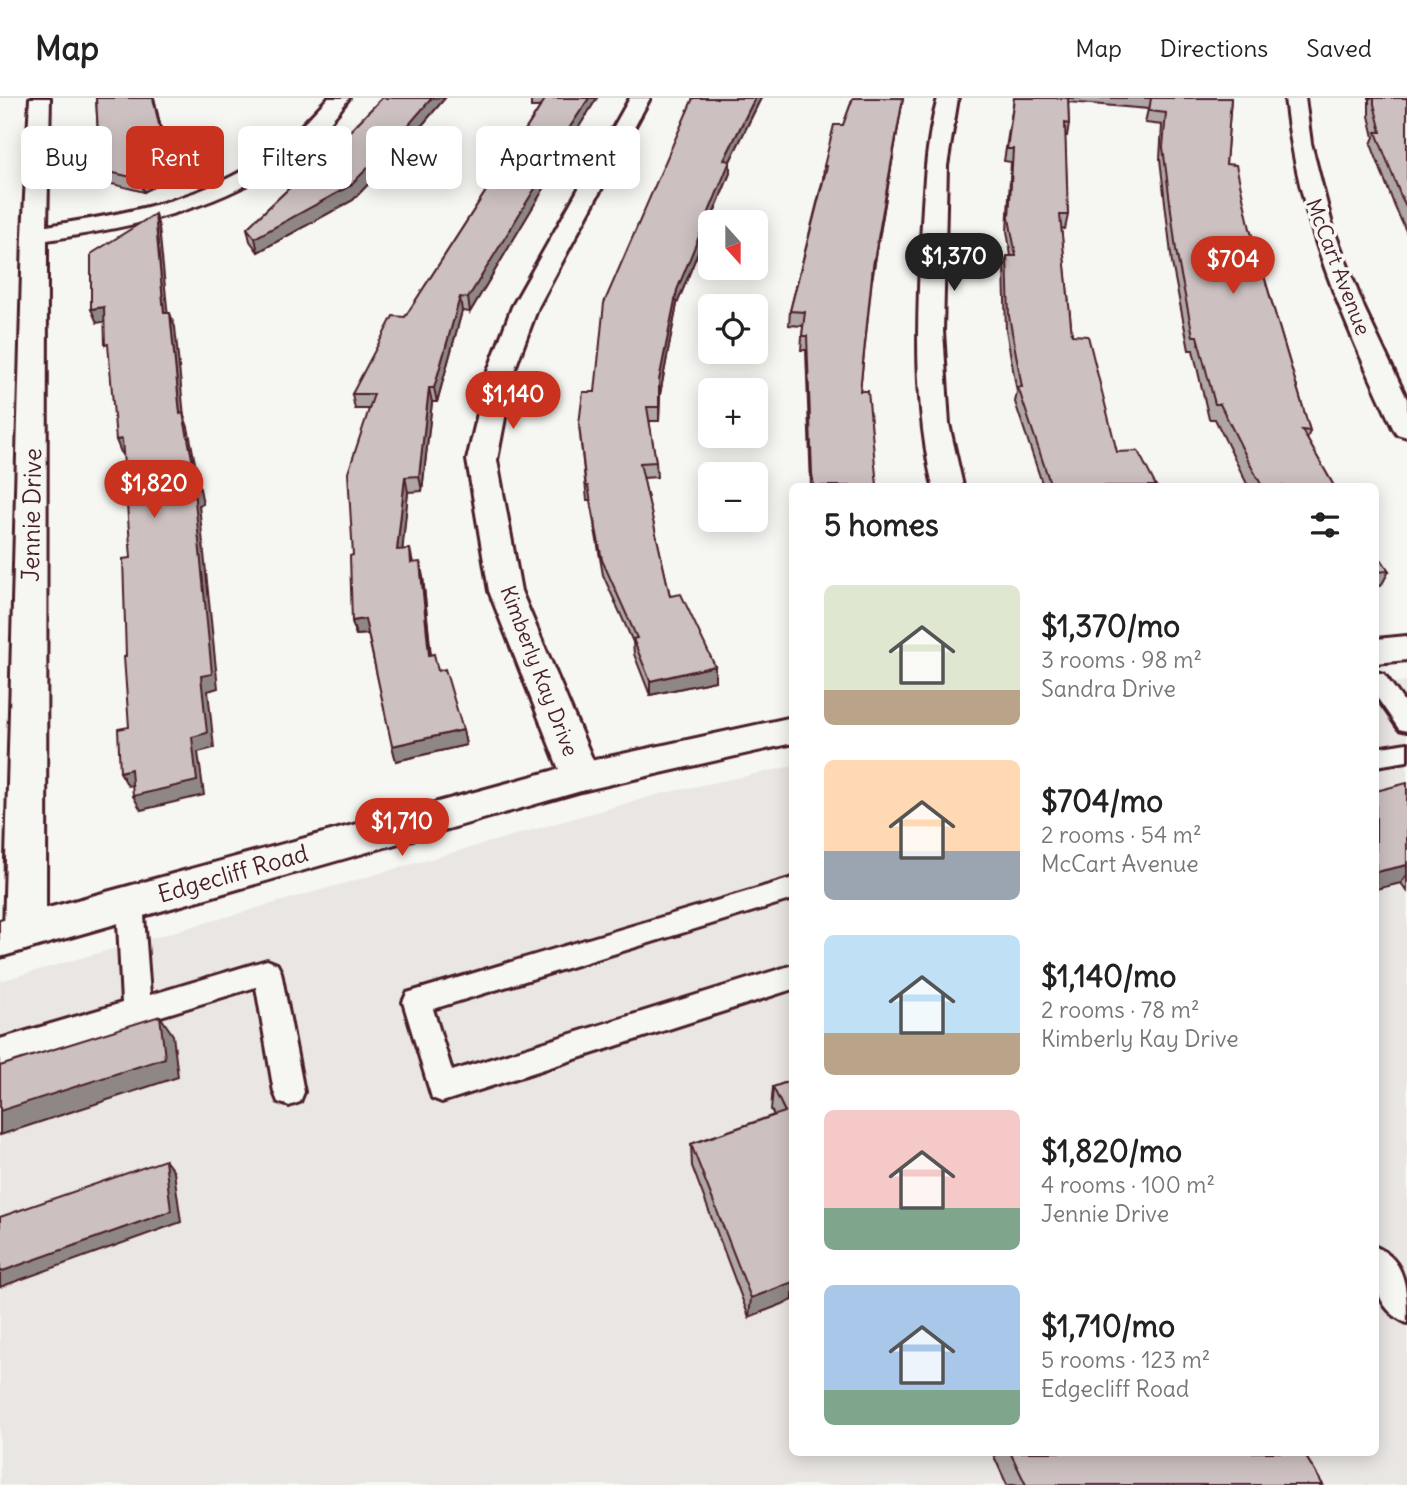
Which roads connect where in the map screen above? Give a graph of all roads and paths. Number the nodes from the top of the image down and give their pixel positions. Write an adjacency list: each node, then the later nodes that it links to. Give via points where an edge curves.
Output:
1 (40, 98): 6 (street, Jennie Drive)
2 (339, 98): 6 (street, via 275,160 216,190 138,216)
3 (640, 98): 16 (street, Kimberly Kay Drive, via 525,307 501,371 482,460 505,591)
4 (948, 98): 8 (street, via 937,141 928,364 938,452)
5 (1295, 98): 7 (street, McCart Avenue, via 1298,136 1325,244)
6 (35, 236): 19 (street, Jennie Drive)
7 (1407, 428)
8 (947, 483)
9 (1407, 648): 10 (street)
10 (1379, 651)
11 (1379, 684): 12 (lane)
12 (1407, 723)
13 (789, 731): 16 (street, Edgecliff Road)
14 (1407, 752): 15 (lane)
15 (1379, 757)
16 (581, 777): 18 (street, Edgecliff Road)
17 (789, 889): 20 (lane, via 417,1002 442,1088)
18 (130, 903): 19 (street, Edgecliff Road); 21 (lane)
19 (12, 936)
20 (789, 978)
21 (137, 1011): 22 (lane); 23 (lane, via 267,972)
22 (0, 1052)
23 (289, 1092)
24 (1379, 1267): 25 (lane)
25 (1407, 1306)

